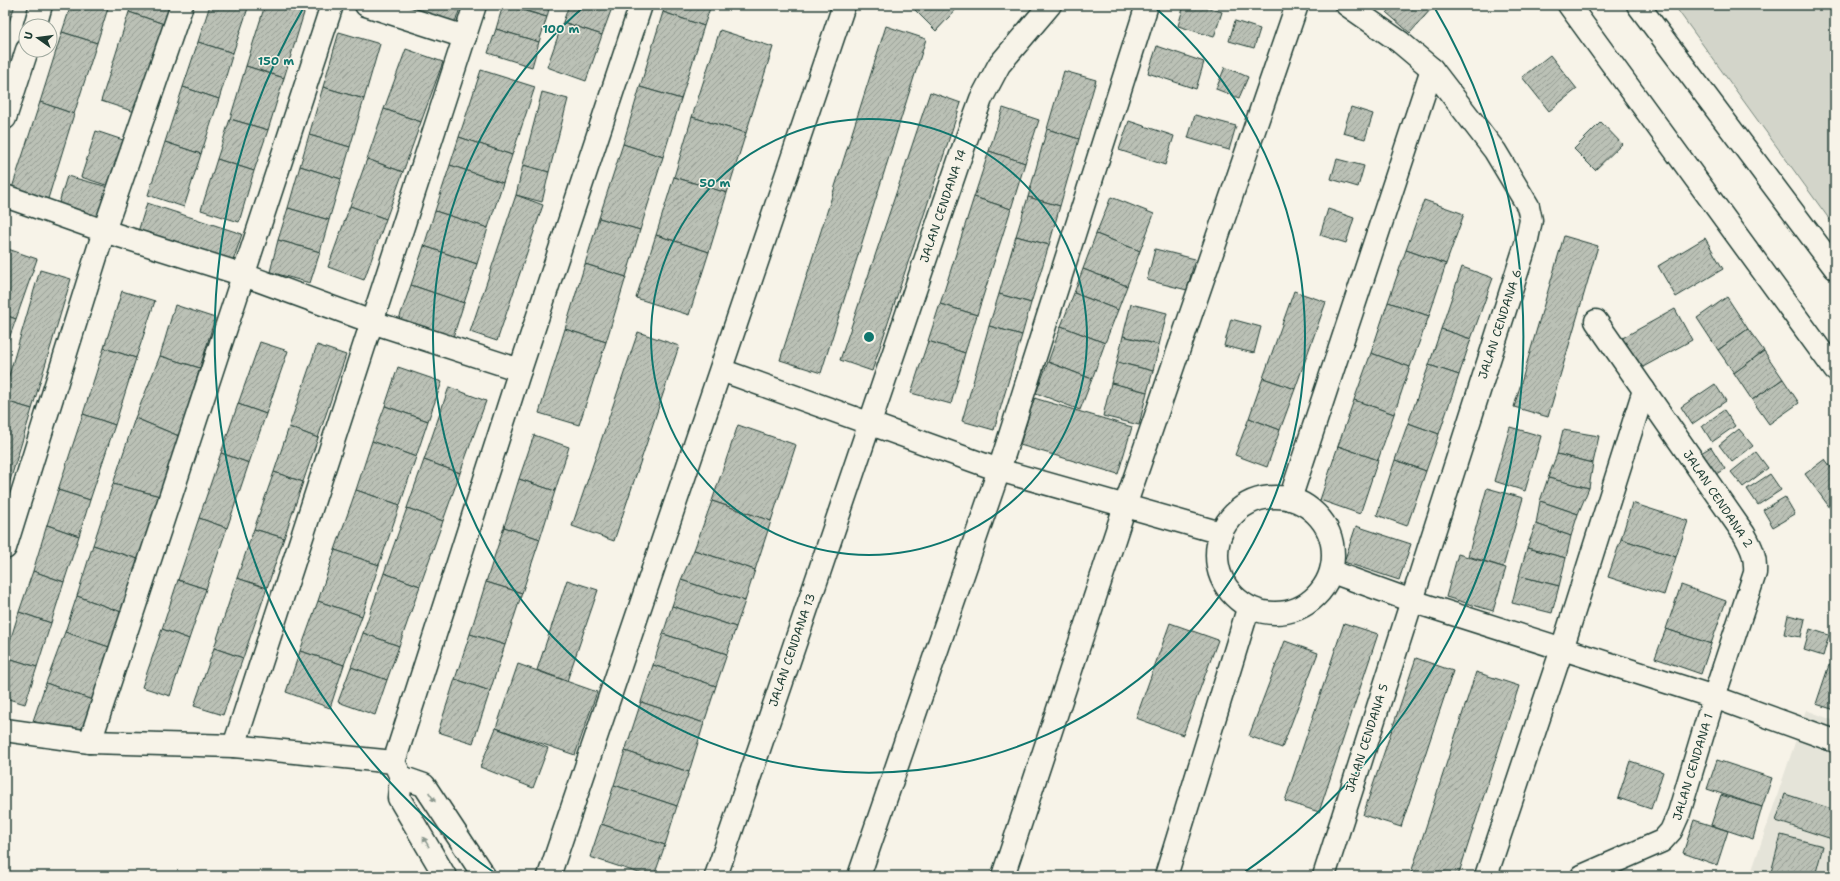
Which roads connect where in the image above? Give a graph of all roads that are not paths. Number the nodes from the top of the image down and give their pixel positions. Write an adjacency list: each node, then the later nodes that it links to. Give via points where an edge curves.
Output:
1 (41, 5): 14 (street)
2 (182, 5): 20 (street)
3 (332, 5): 22 (street)
4 (366, 5): 15 (street)
5 (475, 5): 15 (street)
6 (641, 5): 25 (street)
7 (844, 5): 26 (street)
8 (1050, 5): 29 (street, JALAN CENDANA 14, via 999,65 982,99)
9 (1147, 5): 30 (street)
10 (1297, 5): 32 (street)
11 (1347, 5): 17 (street, JALAN CENDANA 6, via 1400,42)
12 (1569, 5): 27 (street)
13 (1638, 5): 21 (street)
14 (37, 18)
15 (465, 37): 24 (street)
16 (24, 58): 18 (street)
17 (1432, 69): 31 (street); 36 (street, JALAN CENDANA 6, via 1495,151 1528,206 1531,220 1526,244)
18 (5, 118)
19 (5, 196): 20 (street)
20 (104, 231): 22 (street); 34 (street)
21 (1835, 268)
22 (244, 275): 24 (street); 42 (street)
23 (1596, 321): 28 (street, JALAN CENDANA 2)
24 (372, 322): 25 (street); 43 (street)
25 (520, 370): 44 (street)
26 (721, 370): 29 (street); 47 (street)
27 (1835, 370)
28 (1644, 390): 38 (street); 39 (street, JALAN CENDANA 2, via 1754,552 1755,573)
29 (869, 425): 30 (street); 48 (street, JALAN CENDANA 13)
30 (999, 470): 32 (street); 49 (street)
31 (1290, 499): 33 (street, via 1268,497 1249,501 1232,515); 35 (street, via 1307,508 1324,524 1333,547)
32 (1125, 506): 33 (street); 50 (street)
33 (1220, 533): 37 (street, via 1220,575 1233,595)
34 (5, 548)
35 (1332, 572): 36 (street); 37 (street, via 1324,588 1313,600 1298,610 1282,614)
36 (1412, 601): 38 (street); 52 (street, JALAN CENDANA 5)
37 (1248, 609): 51 (street)
38 (1562, 649): 39 (street); 53 (street)
39 (1714, 697): 41 (street); 54 (street, JALAN CENDANA 1, via 1680,813 1668,836 1655,845)
40 (5, 730): 42 (street)
41 (1835, 741)
42 (90, 742): 43 (street)
43 (234, 746): 44 (street)
44 (397, 769): 45 (street, one-way to 44, via 399,798); 46 (street, one-way to 46, via 424,785)
45 (445, 876)
46 (484, 876)
47 (549, 876)
48 (716, 876)
49 (859, 876)
50 (1003, 876)
51 (1166, 876)
52 (1324, 876)
53 (1486, 876)
54 (1582, 876)

